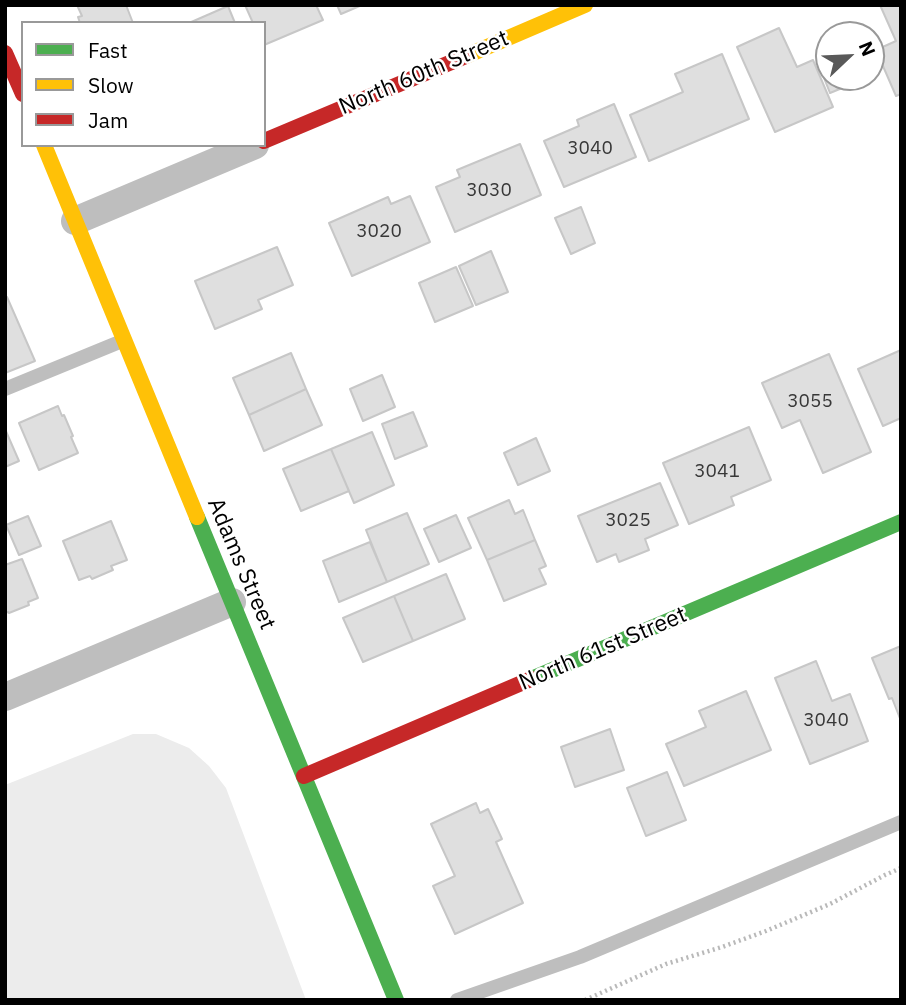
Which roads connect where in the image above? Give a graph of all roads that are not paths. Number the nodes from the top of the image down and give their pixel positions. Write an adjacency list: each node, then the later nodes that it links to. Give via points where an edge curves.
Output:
1 (585, 5): 2 (street, North 60th Street)
2 (266, 140)
3 (45, 147): 5 (street, Adams Street)
4 (250, 147): 5 (street)
5 (75, 221): 6 (street, Adams Street)
6 (124, 340): 7 (lane); 9 (street, Adams Street)
7 (5, 389)
8 (901, 522): 11 (street, North 61st Street)
9 (232, 602): 10 (street); 11 (street, Adams Street)
10 (5, 697)
11 (304, 776): 13 (street, Adams Street)
12 (901, 822): 14 (lane, via 580,957)
13 (396, 1000)
14 (457, 1000)

